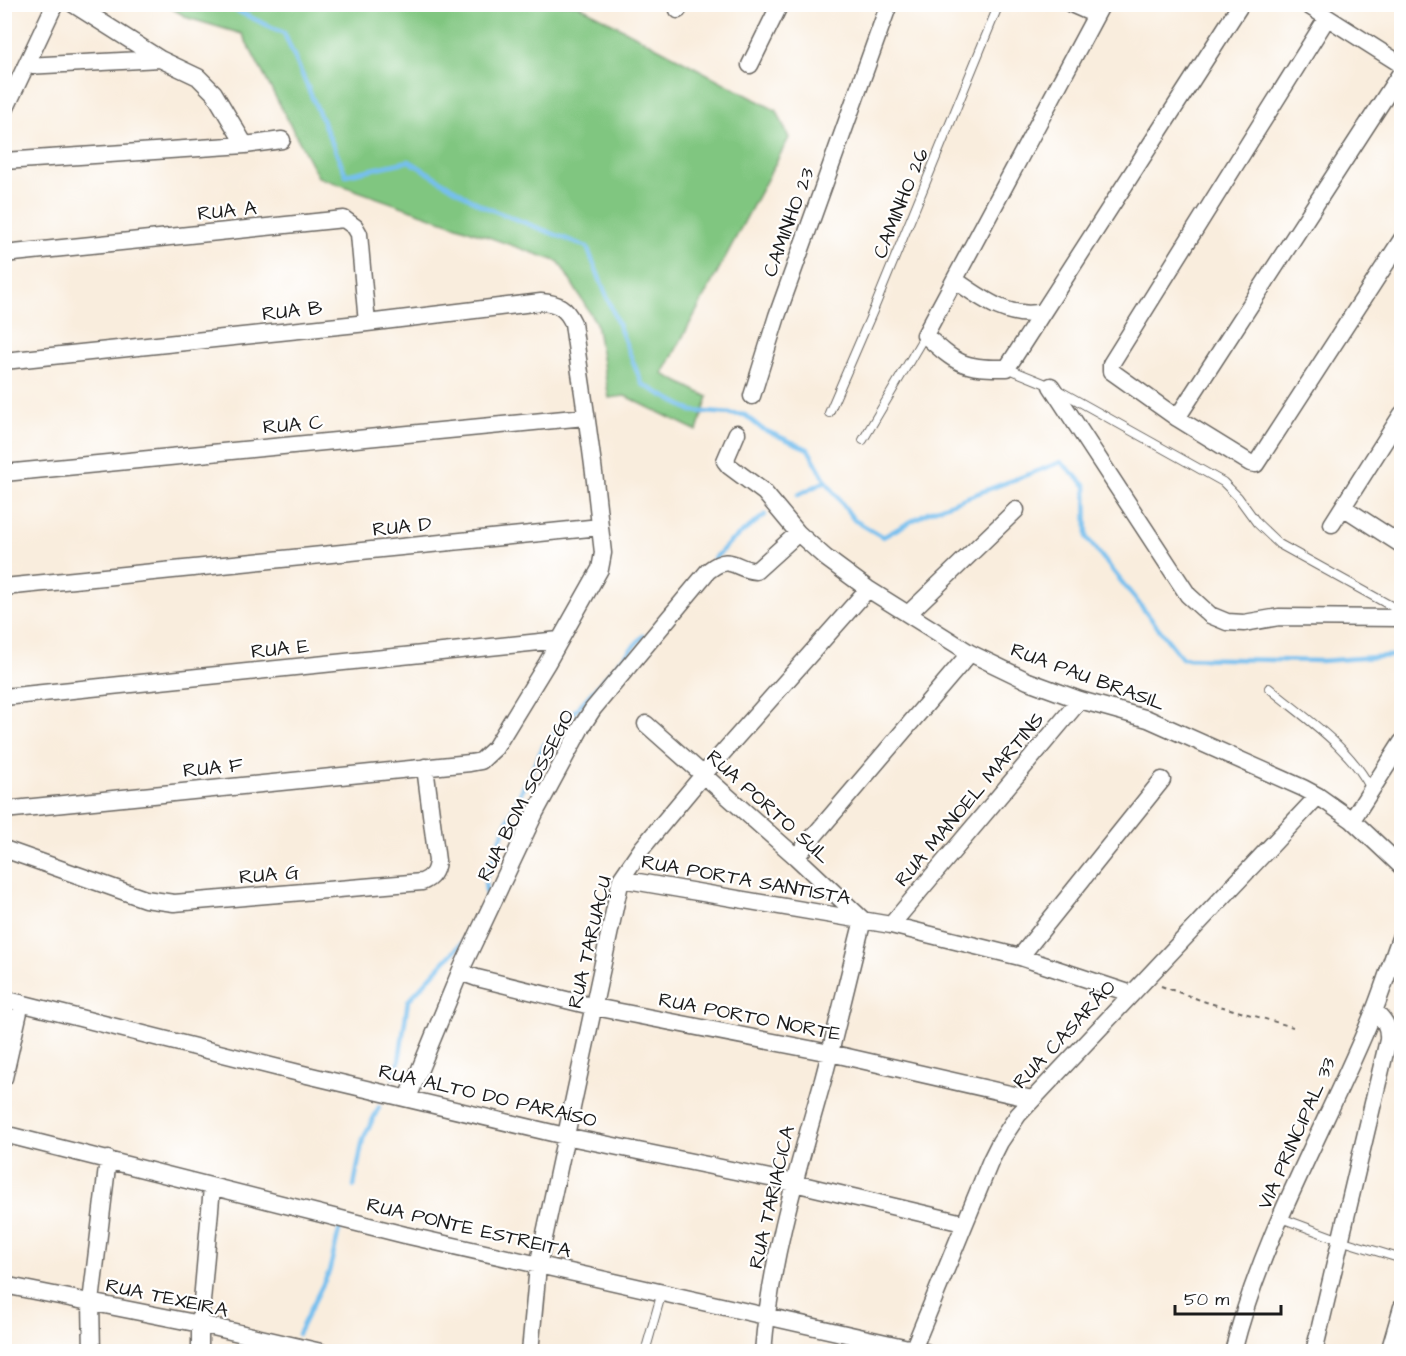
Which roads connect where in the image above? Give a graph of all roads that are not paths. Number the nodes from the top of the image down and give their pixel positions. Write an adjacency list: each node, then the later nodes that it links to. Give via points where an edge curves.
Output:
1 (55, 4): 14 (street)
2 (73, 4): 11 (street)
3 (780, 4): 12 (street)
4 (889, 4): 29 (street, CAMINHO 23)
5 (999, 4): 30 (lane, CAMINHO 26)
6 (1071, 4): 9 (street)
7 (1241, 4): 23 (street)
8 (1306, 4): 10 (street)
9 (1099, 10): 22 (street)
10 (1327, 18): 13 (street); 32 (street, via 1111,364 1113,374)
11 (160, 59): 14 (street); 18 (street, via 207,85)
12 (750, 65)
13 (1401, 65)
14 (26, 66): 16 (street)
15 (1401, 71): 32 (street)
16 (4, 112)
17 (282, 140): 18 (street)
18 (245, 145): 19 (street)
19 (4, 161)
20 (1401, 239): 32 (street, via 1256,464)
21 (4, 254): 24 (street, RUA A, via 344,219 359,234)
22 (955, 280): 23 (street, via 1009,312); 25 (street)
23 (1043, 312): 27 (street)
24 (367, 323): 26 (street, RUA B); 31 (street, RUA B, via 541,302 559,305 573,323)
25 (925, 335): 27 (street, via 964,365); 35 (lane)
26 (4, 361)
27 (1007, 368): 28 (lane)
28 (1051, 386): 45 (lane, via 1223,482 1279,544); 47 (street, via 1188,595 1210,615 1244,623 1279,617)
29 (752, 396)
30 (829, 413)
31 (585, 417): 36 (street, RUA C); 40 (street)
32 (1177, 417)
33 (1399, 425): 37 (street)
34 (737, 433): 41 (street, RUA PAU BRASIL, via 725,461 764,492)
35 (863, 440)
36 (4, 472)
37 (1342, 507): 39 (street); 42 (street)
38 (1016, 510): 46 (street)
39 (1332, 524)
40 (600, 526): 43 (street, RUA D); 48 (street, via 600,569)
41 (798, 533): 44 (street, RUA PAU BRASIL); 70 (street, RUA BOM SOSSEGO, via 756,571 728,561 708,571 593,710 535,813)
42 (1401, 546)
43 (4, 587)
44 (868, 589): 46 (street, RUA PAU BRASIL); 56 (street, RUA TARUAÇU)
45 (1401, 612)
46 (909, 613): 49 (street, RUA PAU BRASIL)
47 (1401, 618)
48 (559, 640): 51 (street, RUA E); 55 (street, via 488,756 470,764)
49 (970, 652): 52 (street, RUA PAU BRASIL, via 1028,681); 63 (street)
50 (1269, 688): 58 (lane, via 1337,746 1363,773)
51 (4, 697)
52 (1080, 700): 59 (street, RUA PAU BRASIL, via 1148,719); 67 (street, RUA MANOEL MARTINS)
53 (646, 724): 56 (street, RUA PORTO SUL)
54 (1401, 742): 58 (street)
55 (425, 767): 60 (street, RUA F); 62 (street, RUA G, via 437,861 435,871 422,882 174,903 145,899)
56 (703, 775): 63 (street, RUA PORTO SUL); 65 (street, RUA TARUAÇU)
57 (1162, 780): 69 (street)
58 (1371, 789): 61 (street)
59 (1318, 796): 61 (street, RUA PAU BRASIL); 71 (street, RUA CASARÃO)
60 (4, 810)
61 (1352, 820): 64 (street, RUA PAU BRASIL)
62 (4, 849)
63 (796, 857): 66 (street, RUA PORTO SUL)
64 (1401, 867)
65 (621, 879): 66 (street, RUA PORTA SANTISTA); 73 (street, RUA TARUAÇU)
66 (862, 920): 67 (street, RUA PORTA SANTISTA); 75 (street, RUA TARIACICA)
67 (891, 925): 69 (street, RUA PORTA SANTISTA)
68 (1401, 933): 74 (street, VIA PRINCIPAL 33)
69 (1020, 957): 71 (street, RUA PORTA SANTISTA)
70 (460, 972): 73 (street, RUA PORTO NORTE); 77 (street, RUA BOM SOSSEGO)
71 (1132, 994): 78 (street, RUA CASARÃO)
72 (13, 1001): 76 (street); 77 (street, RUA ALTO DO PARAÍSO)
73 (595, 1007): 75 (street, RUA PORTO NORTE); 80 (street, RUA TARUAÇU)
74 (1374, 1010): 84 (street, VIA PRINCIPAL 33); 86 (street, via 1389,1029 1388,1040)
75 (830, 1053): 78 (street, RUA PORTO NORTE); 82 (street, RUA TARIACICA)
76 (4, 1078)
77 (408, 1098): 80 (street, RUA ALTO DO PARAÍSO)
78 (1032, 1099): 85 (street, RUA CASARÃO, via 1000,1142)
79 (4, 1134): 81 (street, RUA PONTE ESTREITA)
80 (565, 1136): 82 (street, RUA ALTO DO PARAÍSO); 88 (street, RUA TARUAÇU)
81 (108, 1160): 83 (street, RUA PONTE ESTREITA); 91 (street)
82 (794, 1183): 85 (street, RUA ALTO DO PARAÍSO); 93 (street, RUA TARIACICA)
83 (212, 1186): 88 (street, RUA PONTE ESTREITA); 94 (street)
84 (1281, 1218): 86 (lane); 102 (street, VIA PRINCIPAL 33, via 1255,1280)
85 (963, 1223): 95 (street, RUA CASARÃO)
86 (1340, 1240): 87 (lane); 103 (street)
87 (1401, 1260)
88 (538, 1266): 90 (street, RUA PONTE ESTREITA); 99 (street, RUA TARUAÇU)
89 (4, 1285): 91 (street, RUA TEXEIRA)
90 (662, 1292): 93 (street, RUA PONTE ESTREITA); 100 (lane)
91 (91, 1302): 94 (street, RUA TEXEIRA); 96 (street)
92 (1401, 1307): 104 (street)
93 (766, 1315): 95 (street, RUA PONTE ESTREITA); 101 (street, RUA TARIACICA)
94 (200, 1324): 97 (street); 98 (street, RUA TEXEIRA)
95 (917, 1350)
96 (92, 1352)
97 (200, 1352)
98 (321, 1352)
99 (530, 1352)
100 (645, 1352)
101 (763, 1352)
102 (1233, 1352)
103 (1314, 1352)
104 (1389, 1352)

